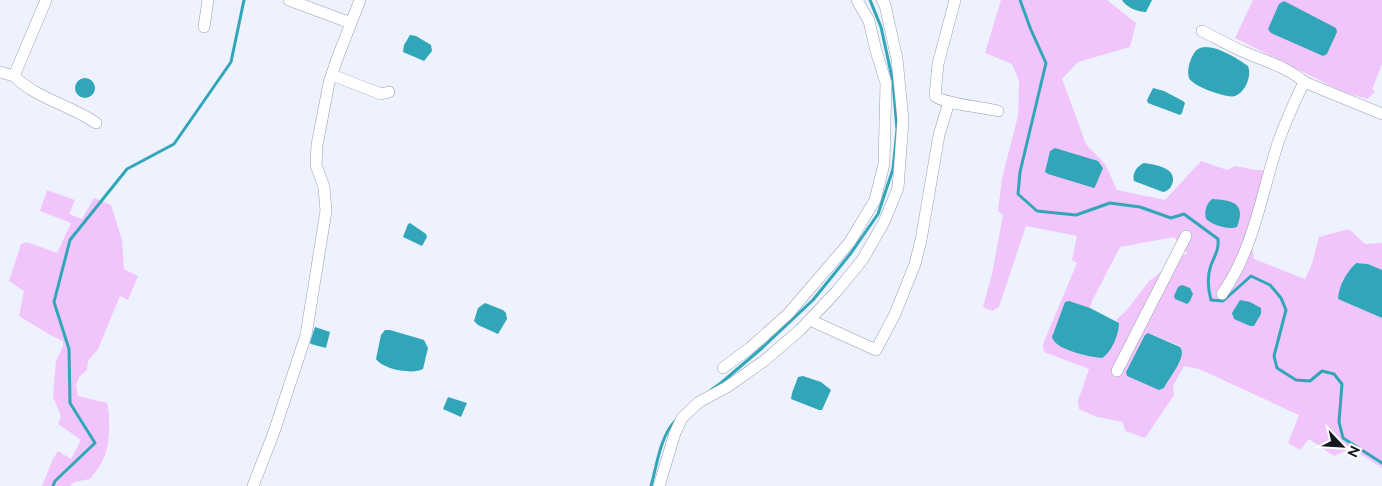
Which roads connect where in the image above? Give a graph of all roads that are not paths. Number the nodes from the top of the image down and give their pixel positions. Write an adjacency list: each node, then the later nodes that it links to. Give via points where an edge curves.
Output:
1 (46, 0): 13 (street)
2 (208, 0): 9 (street)
3 (289, 0): 8 (street)
4 (360, 0): 8 (street)
5 (858, 0): 23 (street, via 869,20 887,92 884,164 875,200 849,243 788,314)
6 (882, 0): 22 (street, via 897,59 903,120 898,188 863,259)
7 (955, 0): 16 (street, via 938,64 935,96)
8 (351, 23): 12 (street)
9 (204, 27)
10 (1202, 31): 14 (street, via 1298,76)
11 (0, 72): 13 (street)
12 (332, 75): 15 (street, via 381,94); 25 (street, via 317,145 316,165 324,187 326,211 308,328)
13 (14, 76): 19 (street, via 45,98)
14 (1304, 82): 18 (street); 21 (street, via 1283,128 1253,231 1233,278)
15 (390, 92)
16 (949, 102): 17 (street); 22 (street, via 939,135 914,264 895,314 876,350)
17 (998, 111)
18 (1382, 114)
19 (96, 123)
20 (1186, 236): 24 (street)
21 (1222, 294)
22 (810, 320): 26 (street, via 764,361 699,402 682,418)
23 (723, 368)
24 (1117, 370)
25 (253, 486)
26 (659, 486)

